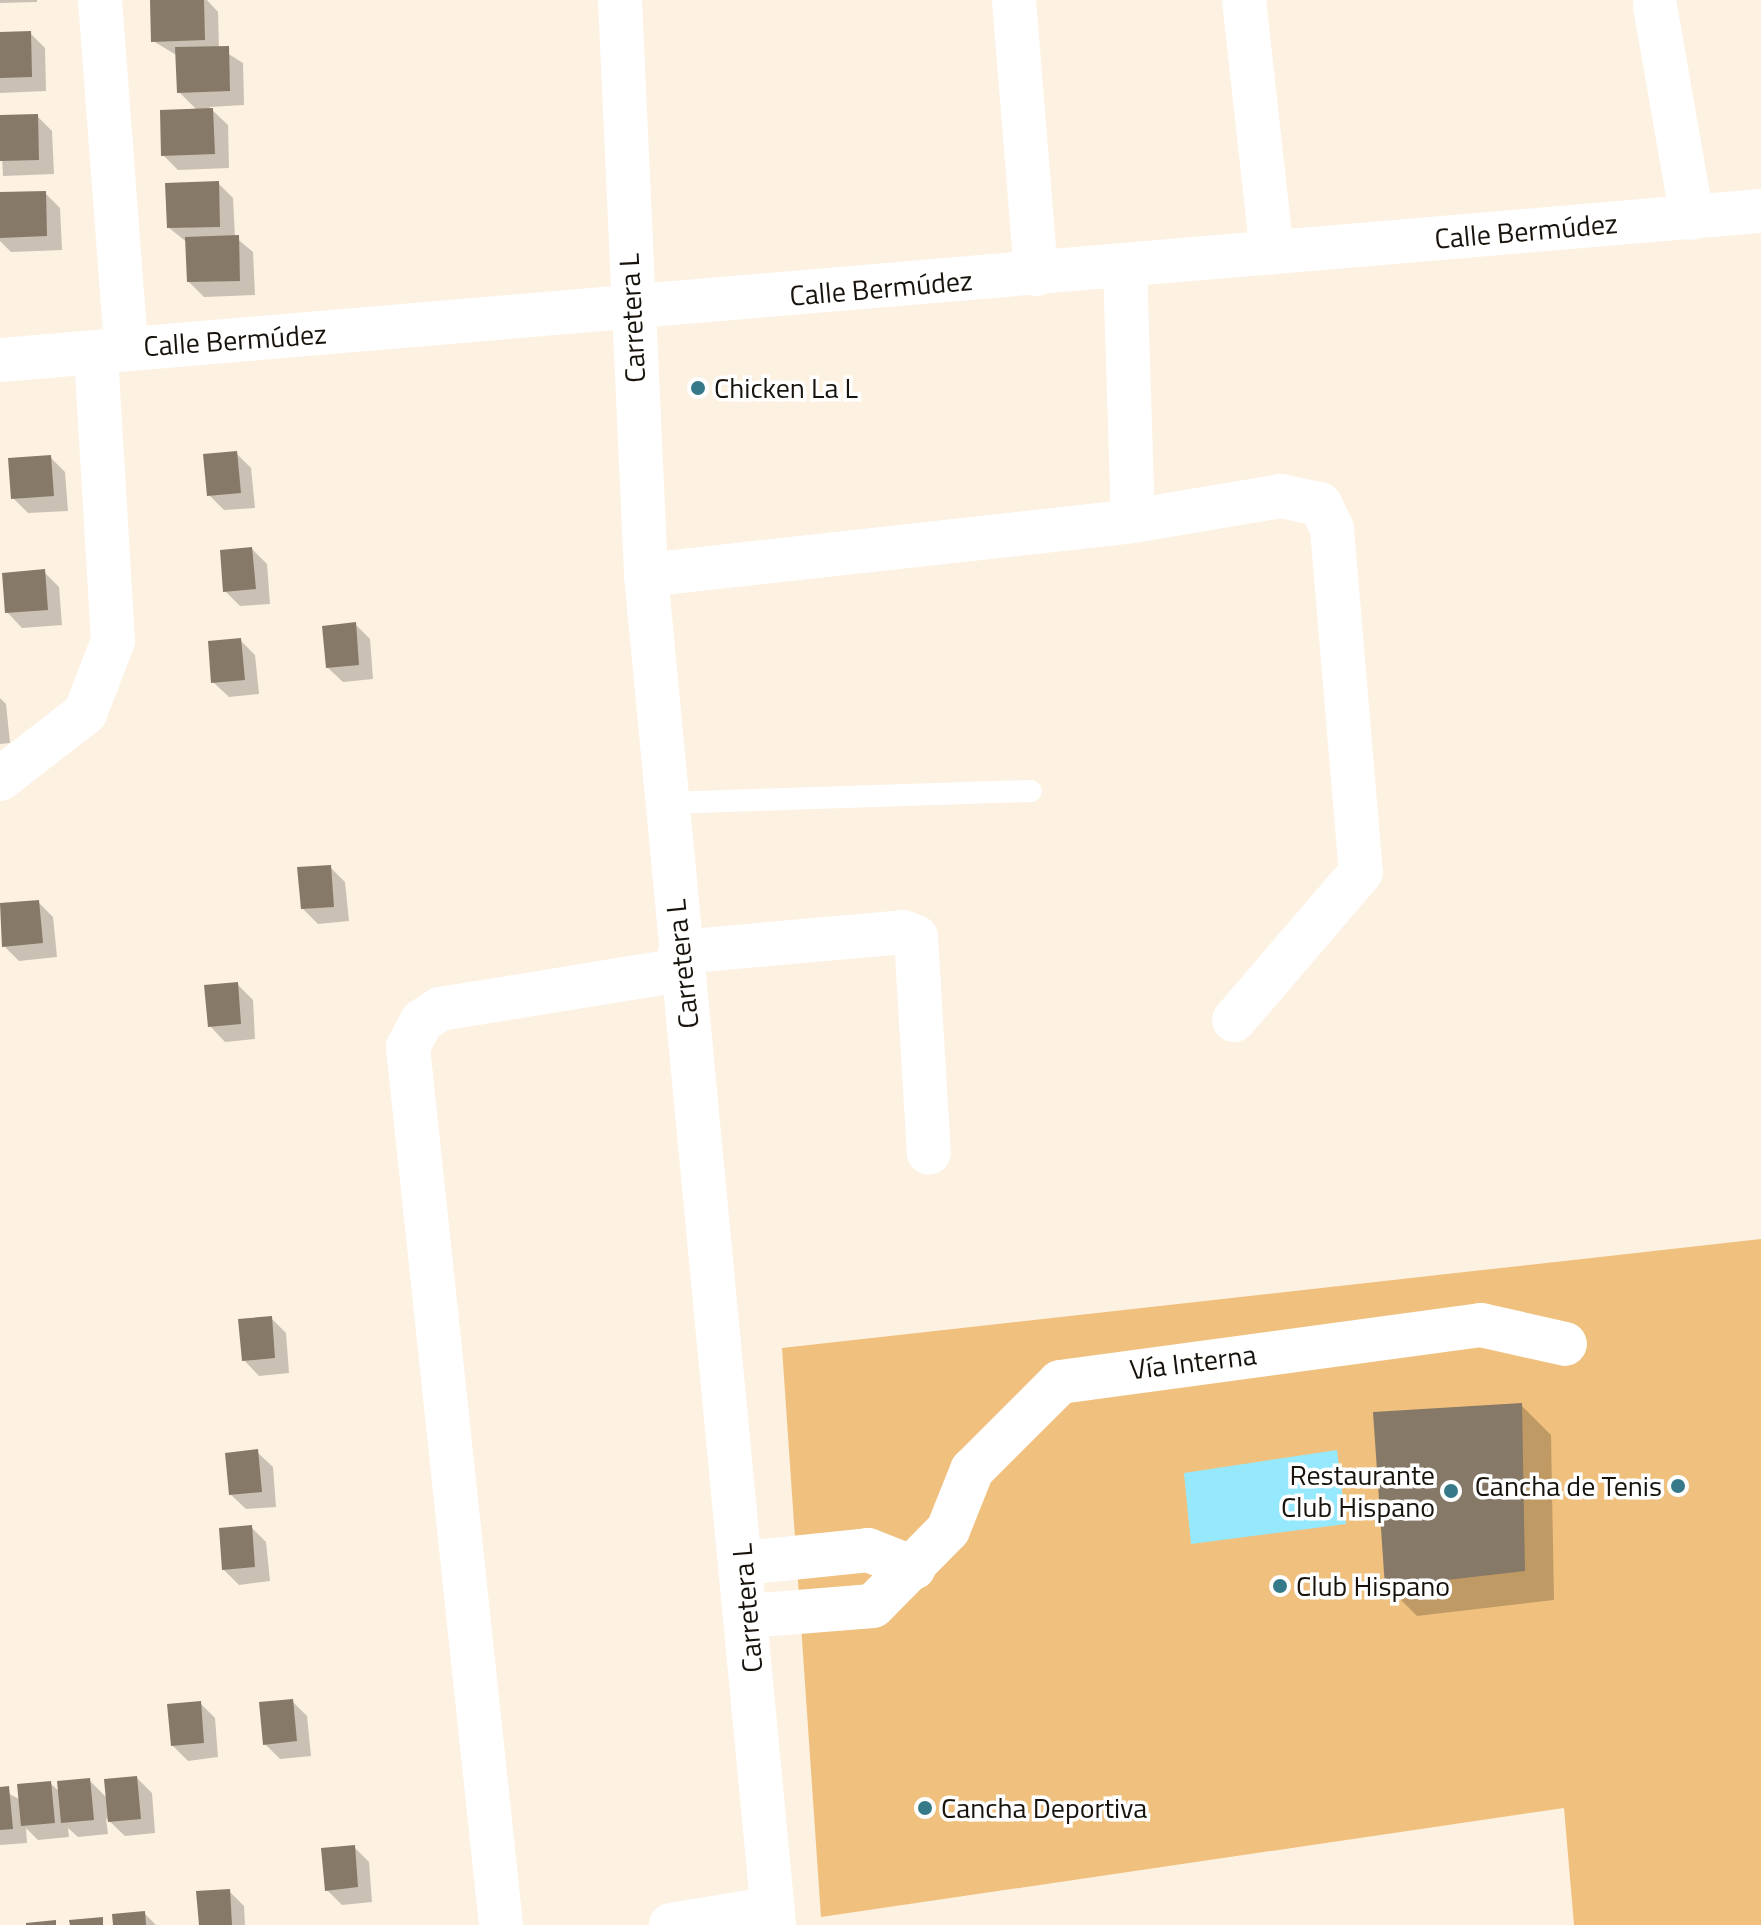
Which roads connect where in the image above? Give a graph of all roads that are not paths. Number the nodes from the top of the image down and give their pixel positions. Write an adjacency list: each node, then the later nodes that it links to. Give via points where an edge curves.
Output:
1 (100, 0): 12 (street)
2 (620, 0): 11 (street, Carretera L)
3 (1014, 0): 10 (street)
4 (1244, 0): 8 (street)
5 (1655, 6): 7 (street)
6 (1761, 211): 7 (street, Calle Bermúdez)
7 (1692, 218): 8 (street, Calle Bermúdez)
8 (1272, 252): 9 (street, Calle Bermúdez)
9 (1125, 267): 10 (street, Calle Bermúdez); 14 (street)
10 (1036, 274): 11 (street, Calle Bermúdez)
11 (631, 311): 12 (street, Calle Bermúdez); 15 (street, Carretera L)
12 (111, 350): 13 (street, Calle Bermúdez); 16 (street, via 113,641 85,713)
13 (0, 360)
14 (1133, 521): 15 (street); 20 (street, via 1281,496 1320,504 1332,529 1361,872)
15 (646, 575): 18 (street, Carretera L)
16 (0, 779)
17 (1031, 791): 18 (lane)
18 (667, 803): 19 (street, Carretera L)
19 (681, 961): 21 (street, via 903,932 916,937); 23 (street, Carretera L); 27 (street, via 440,1009 422,1021 408,1047)
20 (1234, 1020)
21 (929, 1153)
22 (1565, 1344): 24 (street, Vía Interna, via 1481,1325 1060,1382 972,1470 948,1530)
23 (743, 1563): 24 (street, via 868,1550); 25 (street, Carretera L)
24 (914, 1568): 25 (street, via 873,1606)
25 (748, 1616): 26 (street, Carretera L)
26 (773, 1916): 28 (street)
27 (501, 1925)
28 (671, 1925)

